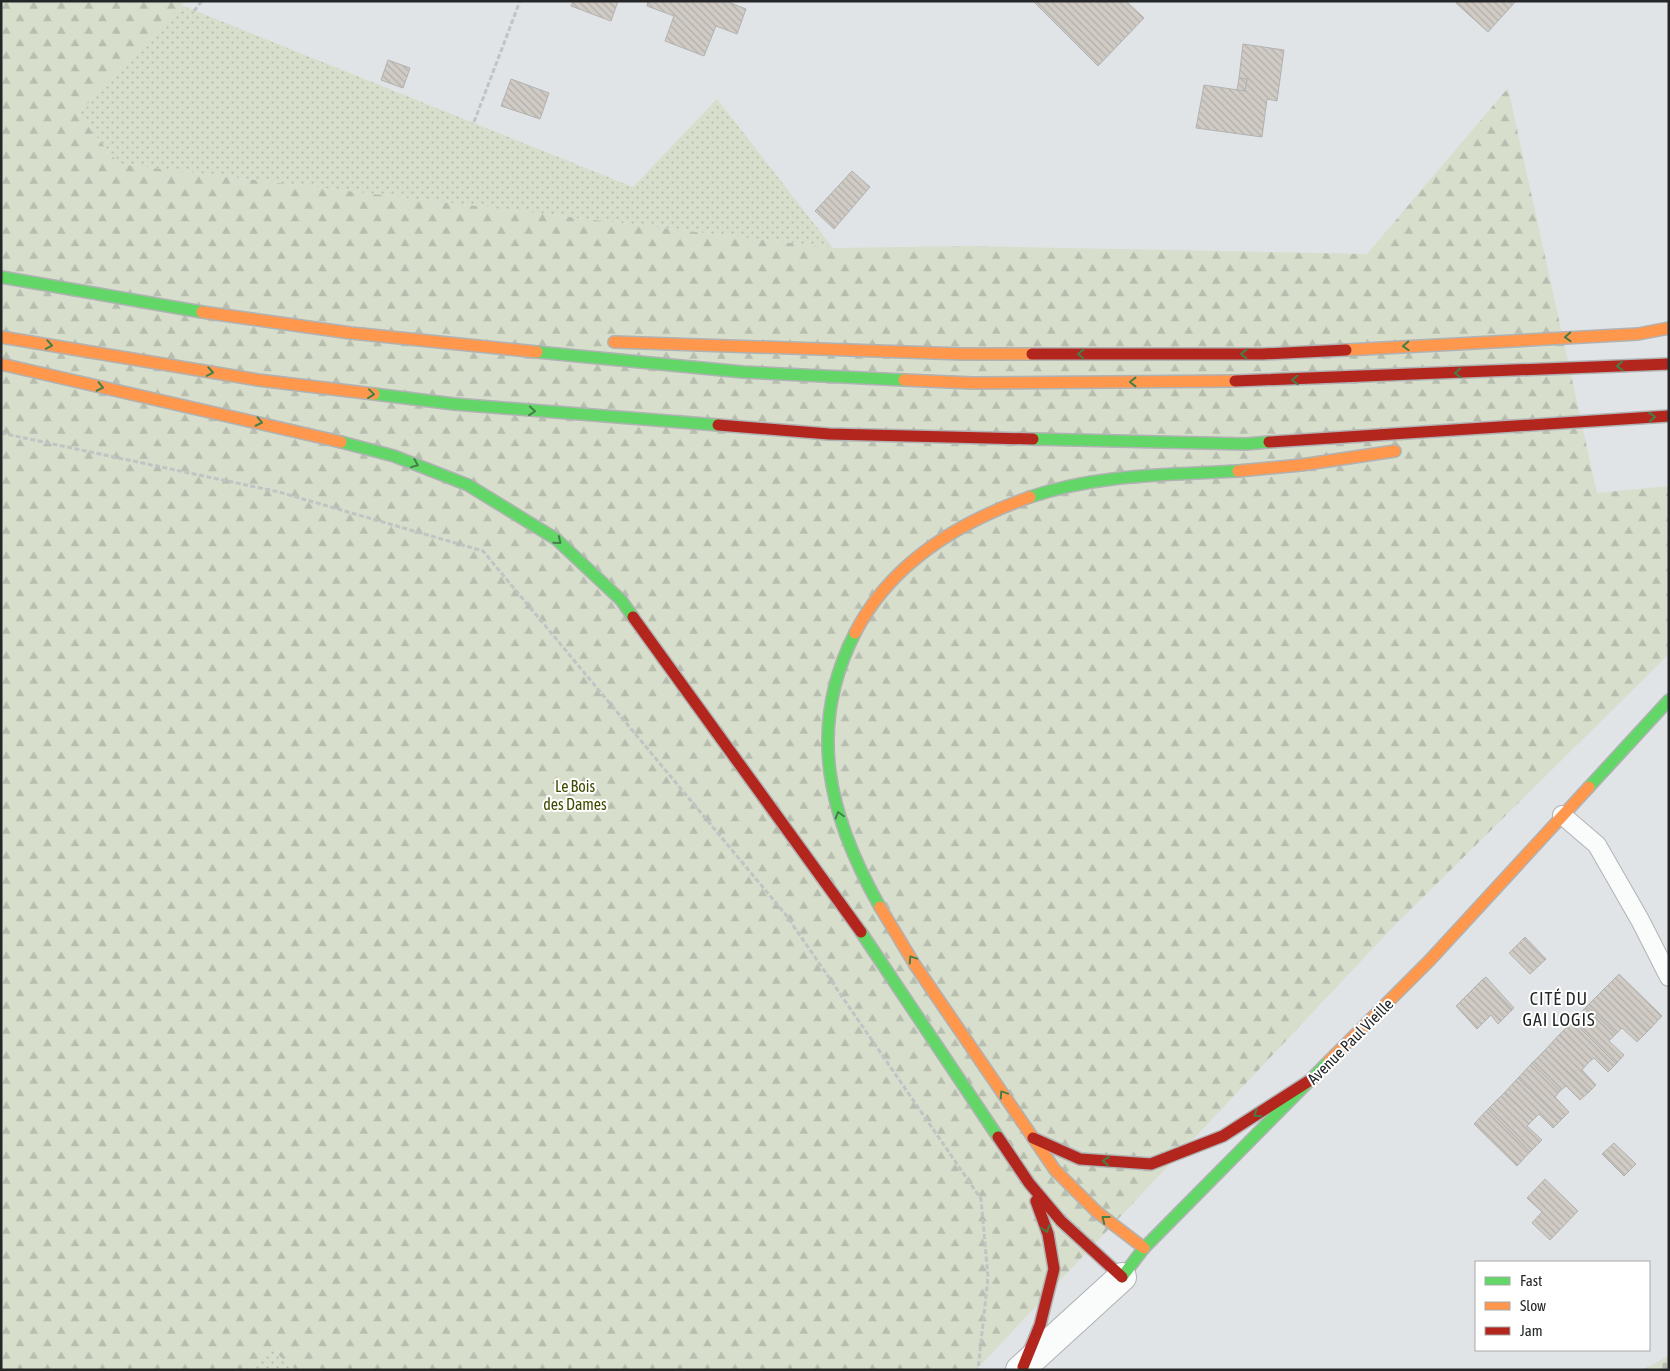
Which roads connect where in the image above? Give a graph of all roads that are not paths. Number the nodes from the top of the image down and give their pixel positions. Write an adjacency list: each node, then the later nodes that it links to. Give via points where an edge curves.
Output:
1 (1, 277): 3 (main road, via 163,307)
2 (1669, 328): 6 (main road, one-way to 6, via 1638,334 1263,354 963,354)
3 (351, 333): 5 (main road); 8 (main road, one-way to 3, via 1265,381 972,383 743,372)
4 (1, 337): 10 (main road, one-way to 10, via 258,380 444,403 829,434 1246,444)
5 (529, 339)
6 (598, 341)
7 (1, 364): 18 (main road, one-way to 18, via 273,425 394,456 468,485 556,539 621,600 852,919)
8 (1669, 364)
9 (1669, 416): 10 (main road, one-way to 9)
10 (1601, 421): 11 (main road)
11 (1456, 442)
12 (1408, 449): 17 (main road, one-way to 12, via 908,954 853,856 838,816 828,772 826,732 832,694 846,650 866,611 894,575 926,550 999,509 1039,494 1084,483 1273,468)
13 (1669, 700): 14 (main road, Avenue Paul Vieille)
14 (1562, 814): 15 (lane, via 1597,845); 16 (main road, Avenue Paul Vieille, via 1430,960)
15 (1669, 977)
16 (1312, 1079): 17 (main road, one-way to 17, via 1223,1136 1151,1164 1080,1159); 19 (main road, Avenue Paul Vieille)
17 (1033, 1138): 19 (main road, one-way to 17, via 1102,1218 1054,1168)
18 (1029, 1183): 20 (main road, via 1061,1221); 21 (main road, one-way to 21, via 1048,1234 1054,1269 1040,1325)
19 (1144, 1248): 20 (main road, Avenue Paul Vieille)
20 (1122, 1277): 21 (street, Avenue Paul Vieille)
21 (1022, 1368)

